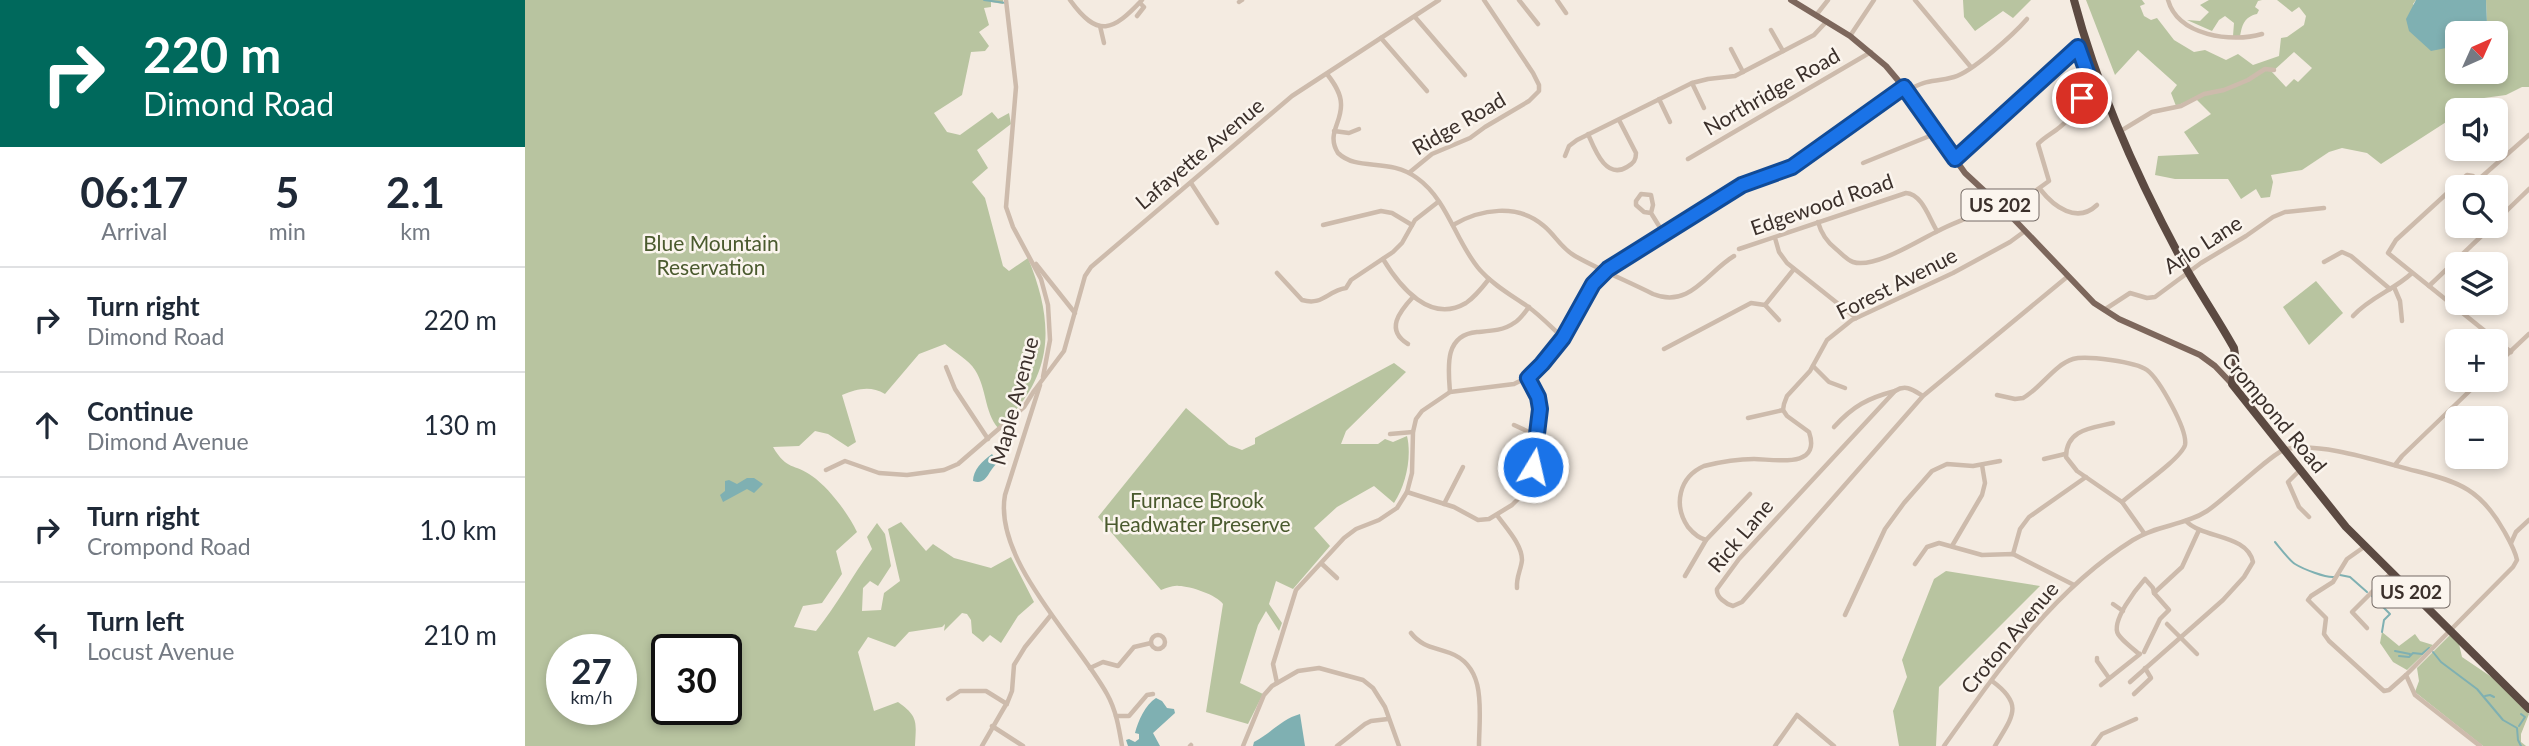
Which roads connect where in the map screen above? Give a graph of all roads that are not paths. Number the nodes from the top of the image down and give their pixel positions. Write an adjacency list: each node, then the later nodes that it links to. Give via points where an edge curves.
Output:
1 (1006, 0): 80 (street, Maple Avenue, via 1016,87 1006,206)
2 (1070, 0): 21 (street, via 1083,18)
3 (1439, 0): 17 (street, Lafayette Avenue)
4 (1483, 0): 53 (street, Ridge Road, via 1533,74 1539,91 1470,138 1427,157)
5 (1519, 0): 20 (street)
6 (1557, 0): 14 (street)
7 (1791, 0): 15 (main road, Crompond Road / US 202)
8 (1828, 0): 15 (street)
9 (1874, 0): 24 (street)
10 (1915, 0): 31 (street)
11 (2074, 0): 27 (highway)
12 (2168, 0): 23 (street, via 2176,14 2200,32 2242,39)
13 (1141, 1): 16 (street, via 1144,7); 21 (street, via 1121,22)
14 (1566, 13)
15 (1817, 14): 19 (main road, Crompond Road / US 202)
16 (1137, 16)
17 (1415, 17): 25 (street, Lafayette Avenue); 35 (street)
18 (2027, 19): 31 (street)
19 (1827, 21): 24 (main road, Crompond Road / US 202); 29 (street, via 1814,35)
20 (1538, 24)
21 (1100, 26): 26 (street)
22 (1771, 30): 29 (street)
23 (2262, 34)
24 (1850, 36): 30 (main road, Crompond Road / US 202)
25 (1381, 38): 34 (street, Lafayette Avenue); 38 (street)
26 (1104, 43)
27 (2082, 43): 45 (highway); 51 (street); 56 (street, via 2086,90 2065,123 2039,142 2049,179)
28 (1731, 49): 33 (street)
29 (1783, 51): 33 (street)
30 (1871, 52): 37 (main road, Crompond Road / US 202); 50 (street, Northridge Road)
31 (1971, 67): 37 (street, via 1956,77)
32 (2274, 70): 45 (street, via 2265,69 2176,108 2152,112)
33 (1743, 72): 36 (street)
34 (1327, 74): 44 (street, via 1341,102); 55 (street, Lafayette Avenue, via 1279,107)
35 (1465, 75)
36 (1692, 83): 39 (street); 40 (street)
37 (1906, 89): 46 (main road, Crompond Road / US 202); 73 (street, via 1792,167 1742,185)
38 (1427, 91)
39 (1659, 99): 41 (street); 42 (street)
40 (1704, 108)
41 (1619, 120): 47 (street); 47 (street, via 1636,158 1625,169 1604,164)
42 (1670, 122)
43 (1359, 129): 44 (street)
44 (1334, 131): 53 (street, via 1333,144 1345,159 1390,164)
45 (2119, 132): 83 (highway)
46 (1937, 133): 51 (main road, Crompond Road / US 202); 52 (street)
47 (1588, 134): 49 (street, via 1573,142)
48 (2529, 135): 54 (street)
49 (1565, 156)
50 (1688, 159)
51 (1955, 159): 59 (main road, Crompond Road / US 202)
52 (1863, 163)
53 (1410, 172): 60 (street)
54 (2484, 175)
55 (1191, 183): 67 (street); 94 (street, Lafayette Avenue, via 1089,269)
56 (2040, 189): 61 (street, via 2071,213 2089,212); 64 (street)
57 (2529, 189): 63 (street)
58 (2445, 195): 84 (street, via 2388,253)
59 (1994, 200): 64 (main road, Crompond Road / US 202); 71 (street, via 1973,217)
60 (1438, 202): 69 (street); 70 (street)
61 (2097, 205)
62 (2324, 208): 83 (street, Arlo Lane, via 2277,215)
63 (2508, 211)
64 (2006, 212): 72 (main road, Crompond Road / US 202)
65 (1651, 213): 65 (street, via 1651,195 1641,194 1636,205); 73 (street)
66 (1818, 222): 71 (street, Edgewood Road, via 1910,192 1919,198); 71 (street, via 1831,245 1860,263 1905,249); 74 (street, Edgewood Road)
67 (1217, 223)
68 (1323, 225): 69 (street, via 1381,211)
69 (1412, 225): 78 (street, via 1402,243)
70 (1453, 225): 82 (street, via 1479,212 1519,212 1546,227 1567,251); 87 (street)
71 (1937, 231)
72 (2025, 231): 86 (main road, Crompond Road / US 202); 96 (street, Forest Avenue, via 1953,273)
73 (1664, 233): 82 (street)
74 (1775, 237): 76 (street, Edgewood Road); 81 (street, via 1779,252)
75 (2479, 238): 88 (street)
76 (1739, 249)
77 (1734, 256): 82 (street, via 1704,283 1675,298 1661,297)
78 (1383, 259): 85 (street, via 1346,288 1318,302 1301,300); 90 (street)
79 (2325, 262): 89 (street, via 2342,252)
80 (1034, 264): 94 (street); 108 (street, Maple Avenue, via 1049,315 1050,340)
81 (1794, 269): 91 (street); 96 (street)
82 (1606, 271): 100 (street, via 1593,284)
83 (2188, 272): 93 (street, Arlo Lane, via 2153,298 2130,293); 109 (highway, via 2234,348)
84 (2412, 273): 88 (street); 89 (street)
85 (1277, 274)
86 (2067, 277): 93 (main road, Crompond Road / US 202); 115 (street, Rick Lane)
87 (1489, 279): 90 (street, via 1470,300 1454,308 1437,309); 92 (street)
88 (2429, 286): 103 (street)
89 (2392, 288): 95 (street, via 2372,298); 98 (street, via 2400,300)
90 (1413, 297): 101 (street, via 1395,323 1398,335)
91 (1765, 305): 97 (street); 102 (street, via 1747,304)
92 (1529, 307): 100 (street); 112 (street, via 1513,324 1460,338 1448,356)
93 (2103, 310): 109 (main road, Crompond Road / US 202, via 2200,355)
94 (1075, 313): 108 (street, Lafayette Avenue, via 1064,351)
95 (2353, 316)
96 (1856, 318): 105 (street, Forest Avenue, via 1827,340)
97 (1779, 320)
98 (2402, 321)
99 (2529, 334): 103 (street)
100 (1563, 338): 107 (street)
101 (1408, 344)
102 (1664, 349)
103 (2511, 352): 104 (street)
104 (2508, 355)
105 (1813, 366): 110 (street, via 1829,382); 116 (street, Forest Avenue, via 1787,396)
106 (946, 367): 124 (street)
107 (1528, 378): 112 (street, via 1505,386); 122 (street, via 1539,402)
108 (1041, 382): 124 (street, Lafayette Avenue, via 1020,412); 162 (street, Maple Avenue, via 1003,511 1023,569)
109 (2232, 384): 125 (highway, Crompond Road / US 202)
110 (1845, 388)
111 (1895, 391): 115 (street, via 1907,388); 115 (street, Rick Lane, via 1739,559 1717,589 1721,599 1733,606 1742,602); 120 (street, via 1863,400)
112 (1450, 392): 121 (street, via 1422,411)
113 (2469, 392): 130 (street)
114 (1997, 395): 137 (street, via 2022,398 2077,358 2128,363 2148,370 2184,431 2185,445 2171,463)
115 (1923, 396)
116 (1783, 410): 117 (street); 147 (street, via 1809,432 1812,443 1803,456 1790,461 1712,464 1697,469 1679,495 1679,509 1689,528)
117 (1748, 418)
118 (2113, 423): 126 (street, via 2075,434)
119 (1514, 425): 122 (street)
120 (1835, 427)
121 (1413, 432): 123 (street); 135 (street)
122 (1538, 433): 139 (street, via 1535,473 1520,497)
123 (1390, 434)
124 (988, 439): 132 (street, Lafayette Avenue, via 944,470 879,473 845,461)
125 (2283, 449): 130 (street, via 2338,453); 133 (highway, Crompond Road / US 202); 142 (street, Croton Avenue, via 2210,509)
126 (2065, 454): 127 (street); 134 (street)
127 (2044, 459)
128 (2000, 461): 129 (street)
129 (1982, 465): 149 (street, via 1982,495); 163 (street, via 1947,464 1934,470 1885,529)
130 (2395, 465): 144 (street, via 2448,478 2467,488 2490,507)
131 (1463, 467): 138 (street)
132 (826, 470)
133 (2300, 470): 140 (street, via 2288,482); 150 (highway, Crompond Road / US 202)
134 (2086, 477): 137 (street); 151 (street, via 2029,517)
135 (1408, 492): 138 (street); 152 (street, via 1397,508 1344,538)
136 (1750, 494): 147 (street)
137 (2122, 502): 146 (street)
138 (1444, 504): 139 (street, via 1478,520)
139 (1497, 515): 158 (street, via 1521,552)
140 (2309, 517)
141 (2529, 520): 145 (street)
142 (2186, 521): 143 (street); 146 (street, Croton Avenue)
143 (2199, 530): 159 (street, via 2182,567); 168 (street, via 2240,545 2253,562 2223,600)
144 (2504, 532): 145 (street); 148 (street)
145 (2516, 532): 148 (street)
146 (2144, 533): 157 (street, Croton Avenue)
147 (1706, 540): 155 (street)
148 (2511, 543): 166 (street, via 2516,564)
149 (1952, 546): 151 (street, via 1982,555); 153 (street, via 1934,543)
150 (2364, 547): 154 (highway, Crompond Road / US 202); 176 (street, via 2347,559 2333,582 2308,600 2326,618 2323,634 2378,687 2389,690)
151 (2013, 554): 157 (street)
152 (1322, 564): 156 (street); 180 (street, via 1291,601 1273,664)
153 (1915, 564)
154 (2391, 573): 165 (street, via 2353,611); 166 (highway, Crompond Road / US 202)
155 (1685, 576)
156 (1337, 578)
157 (2074, 585): 178 (street, Croton Avenue)
158 (1517, 587)
159 (2154, 593): 161 (street, via 2145,579); 170 (street, via 2169,610)
160 (2113, 604): 161 (street)
161 (2123, 611): 170 (street, via 2117,625 2119,635)
162 (1051, 615): 174 (street, Maple Avenue); 185 (street, via 1014,665)
163 (1845, 615)
164 (2167, 624): 168 (street)
165 (2367, 628)
166 (2450, 630): 176 (street); 186 (highway, Crompond Road / US 202)
167 (1411, 633): 198 (street, via 1422,644 1454,655 1472,669 1479,691)
168 (2181, 637): 171 (street); 173 (street)
169 (1151, 643): 174 (street, via 1134,647 1118,666 1100,663)
170 (2142, 653): 173 (street); 177 (street)
171 (2197, 654)
172 (2097, 658): 177 (street)
173 (2153, 661): 175 (street)
174 (1090, 668): 187 (street, Maple Avenue)
175 (2145, 668): 179 (street); 183 (street, via 2151,678)
176 (2406, 675): 204 (street, via 2415,695)
177 (2109, 678): 181 (street)
178 (1992, 681): 191 (street, via 2013,703 2011,719); 201 (street, Croton Avenue)
179 (2130, 682)
180 (1277, 683): 188 (street, via 1298,671 1319,668 1363,680 1381,700); 195 (street, via 1264,695)
181 (2101, 685)
182 (1153, 694): 187 (street, via 1129,716)
183 (2134, 694)
184 (949, 699): 185 (street, via 960,691 986,691)
185 (1007, 704): 190 (street)
186 (2529, 709)
187 (1116, 716): 194 (street, Maple Avenue)
188 (1388, 719): 196 (street, via 1364,724); 197 (street)
189 (2136, 719): 203 (street, via 2102,734)
190 (992, 726): 192 (street); 193 (street)
191 (1996, 744): 202 (street)
192 (982, 746)
193 (1023, 746)
194 (1122, 746)
195 (1243, 746)
196 (1337, 746)
197 (1399, 746)
198 (1479, 746)
199 (1775, 746): 200 (street, via 1797,715)
200 (1834, 746)
201 (1944, 746)
202 (2003, 746)
203 (2093, 746)
204 (2480, 746)

